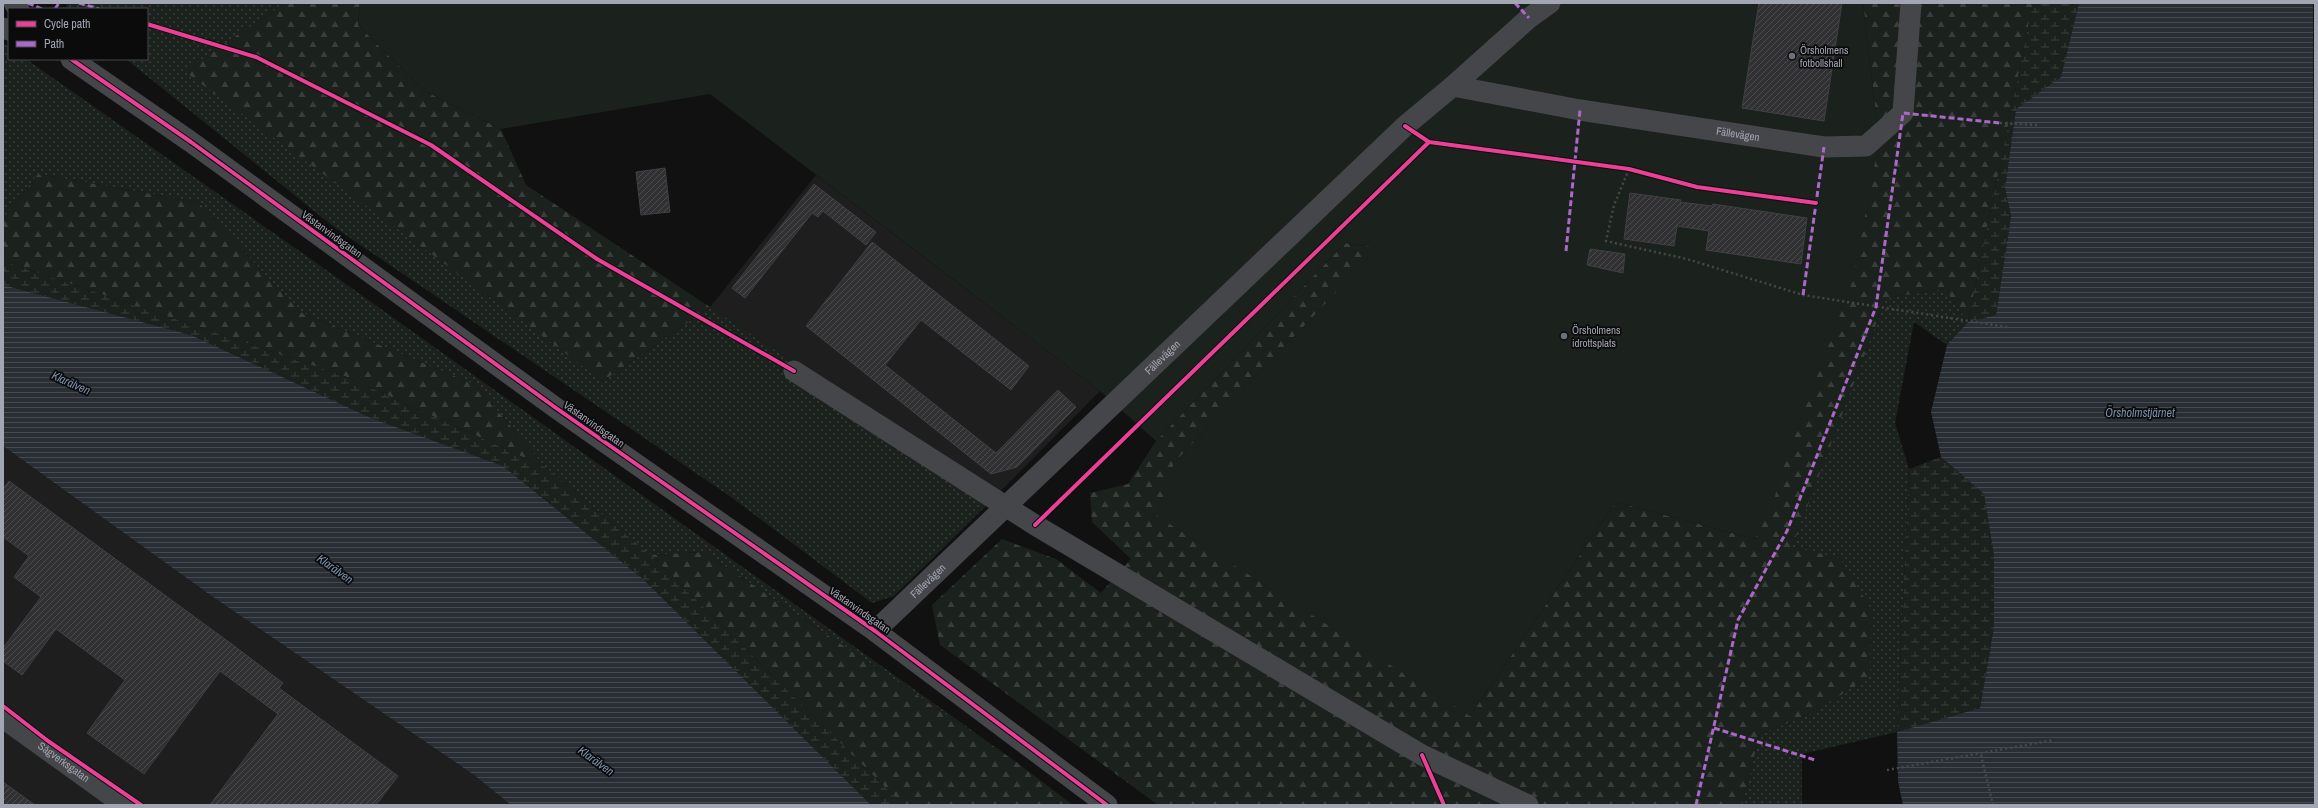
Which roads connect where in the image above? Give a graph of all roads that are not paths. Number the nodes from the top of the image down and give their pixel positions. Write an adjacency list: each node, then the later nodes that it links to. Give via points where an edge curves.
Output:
1 (1550, 3): 4 (street, Fällevägen)
2 (1911, 3): 4 (street, Fällevägen, via 1903,113 1866,146 1824,147 1580,110)
3 (72, 60): 7 (street, Västanvindsgatan, via 197,147 556,408)
4 (1453, 86): 6 (street, Fällevägen, via 1405,126)
5 (794, 370): 6 (street)
6 (1006, 506): 7 (street, Fällevägen); 11 (street, via 1422,755)
7 (874, 631): 10 (street, Västanvindsgatan)
8 (3, 718): 9 (street, Sågverksgatan)
9 (124, 805)
10 (1106, 805)
11 (1528, 805)

